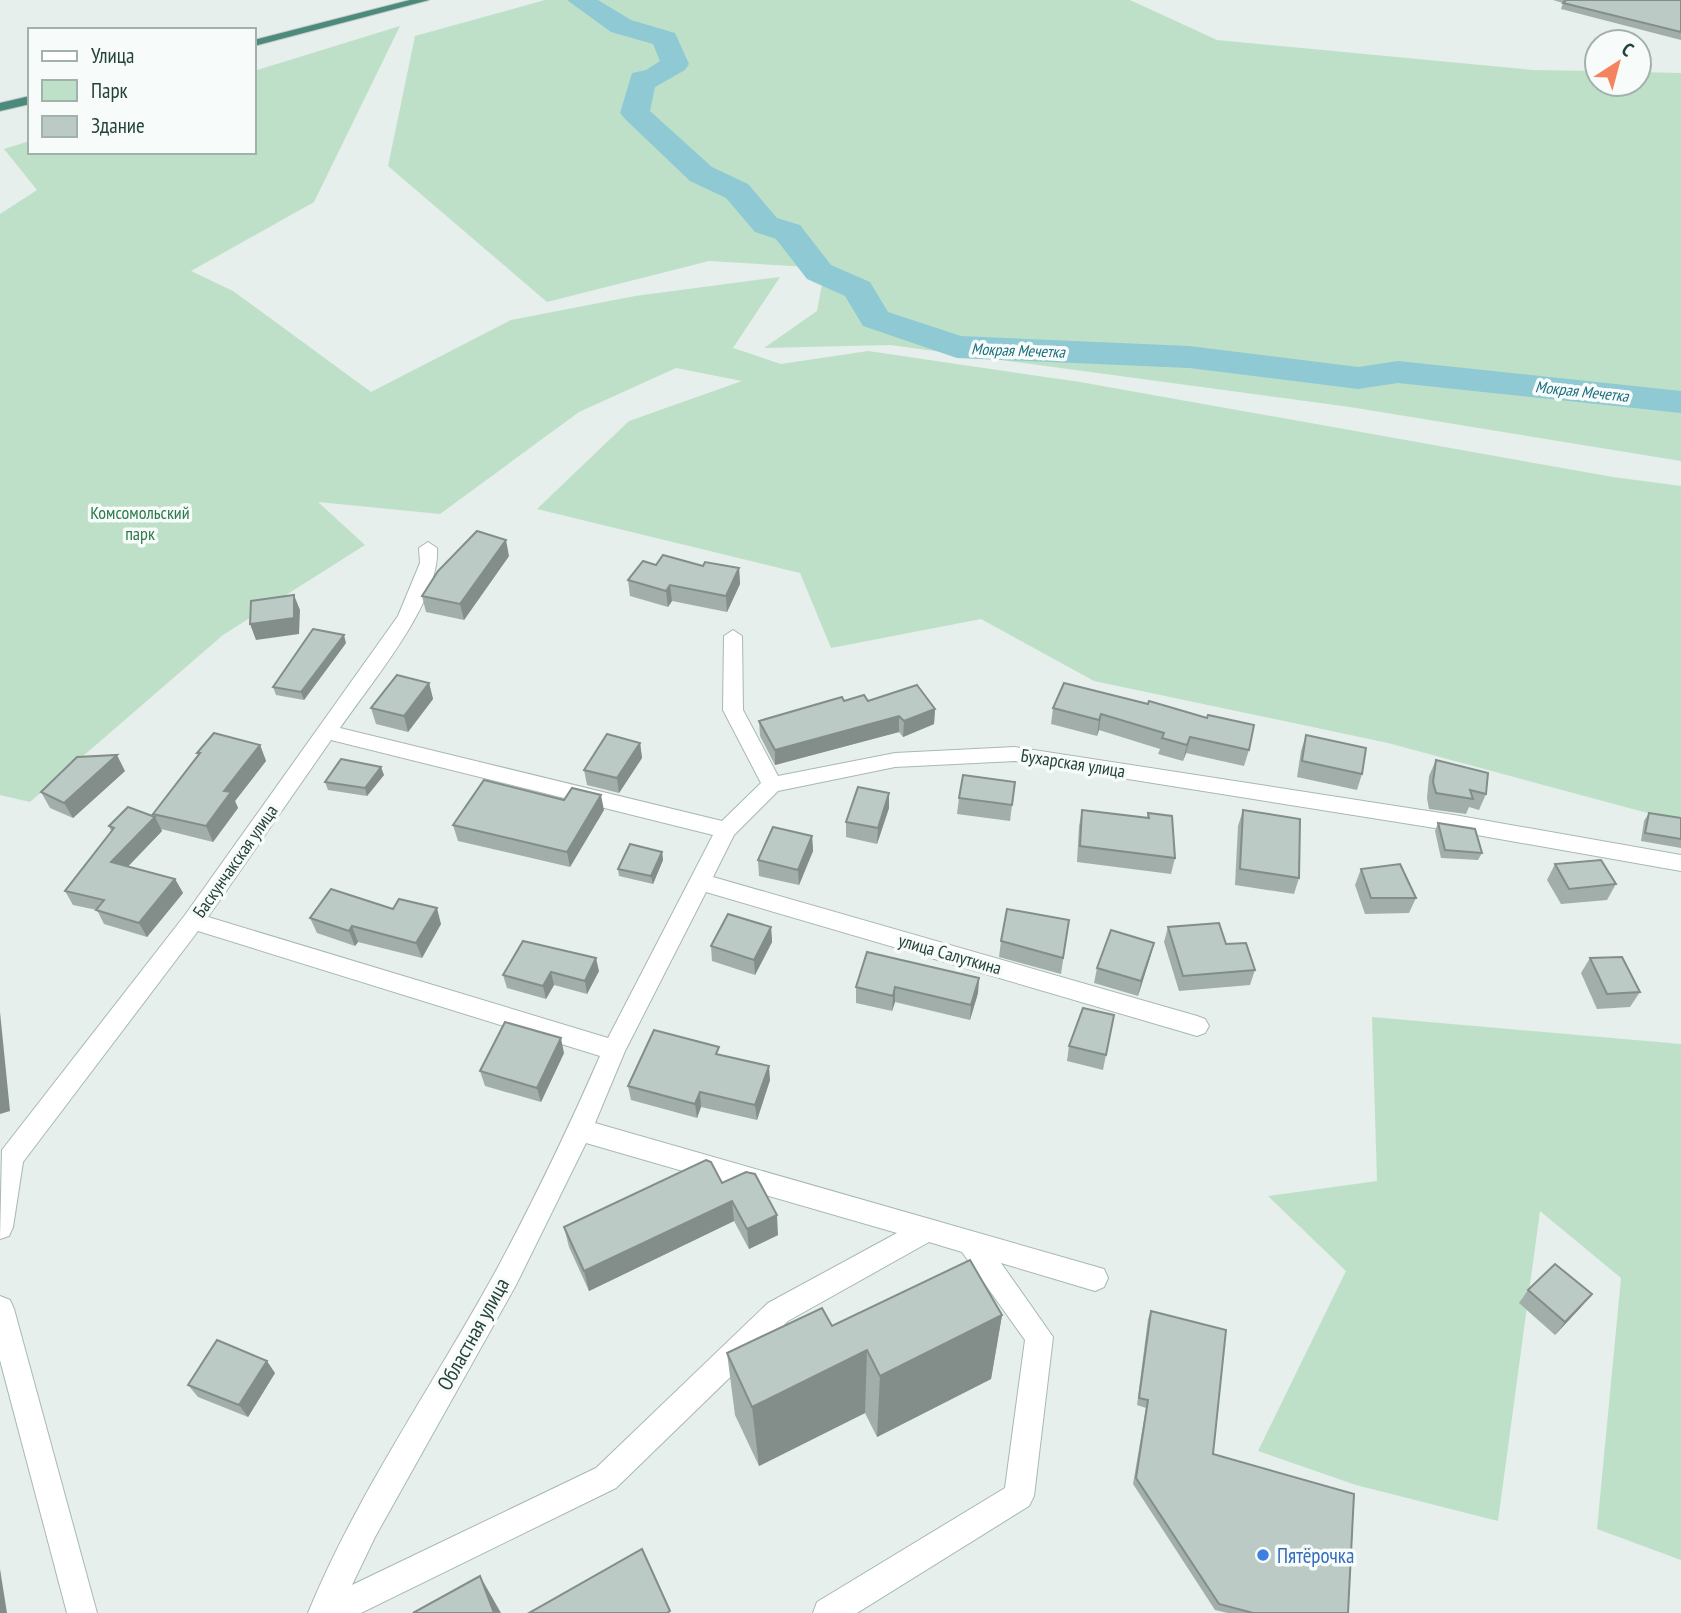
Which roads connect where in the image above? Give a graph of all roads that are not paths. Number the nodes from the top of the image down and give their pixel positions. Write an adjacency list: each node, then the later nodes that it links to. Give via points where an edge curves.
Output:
1 (423, 0): 2 (highway)
2 (256, 42)
3 (28, 100): 4 (highway)
4 (0, 107)
5 (428, 548): 7 (street, Баскунчакская улица, via 429,563 407,617)
6 (733, 636): 8 (street, via 733,710)
7 (327, 732): 9 (street); 12 (street, Баскунчакская улица)
8 (772, 785): 9 (street); 10 (street, Бухарская улица, via 895,760 1015,754)
9 (726, 831): 11 (street)
10 (1681, 863)
11 (702, 882): 13 (street, улица Салуткина); 14 (street)
12 (193, 920): 14 (street); 16 (street, Баскунчакская улица, via 11,1158)
13 (1197, 1026)
14 (614, 1049): 15 (street, Областная улица)
15 (580, 1130): 17 (street); 22 (street, Областная улица, via 507,1276 364,1526)
16 (0, 1227)
17 (927, 1230): 18 (street); 22 (street, via 778,1312 606,1478)
18 (970, 1242): 19 (street); 23 (street, via 1039,1337 1018,1496)
19 (1095, 1278)
20 (0, 1309): 21 (street)
21 (82, 1613)
22 (325, 1613)
23 (828, 1613)

